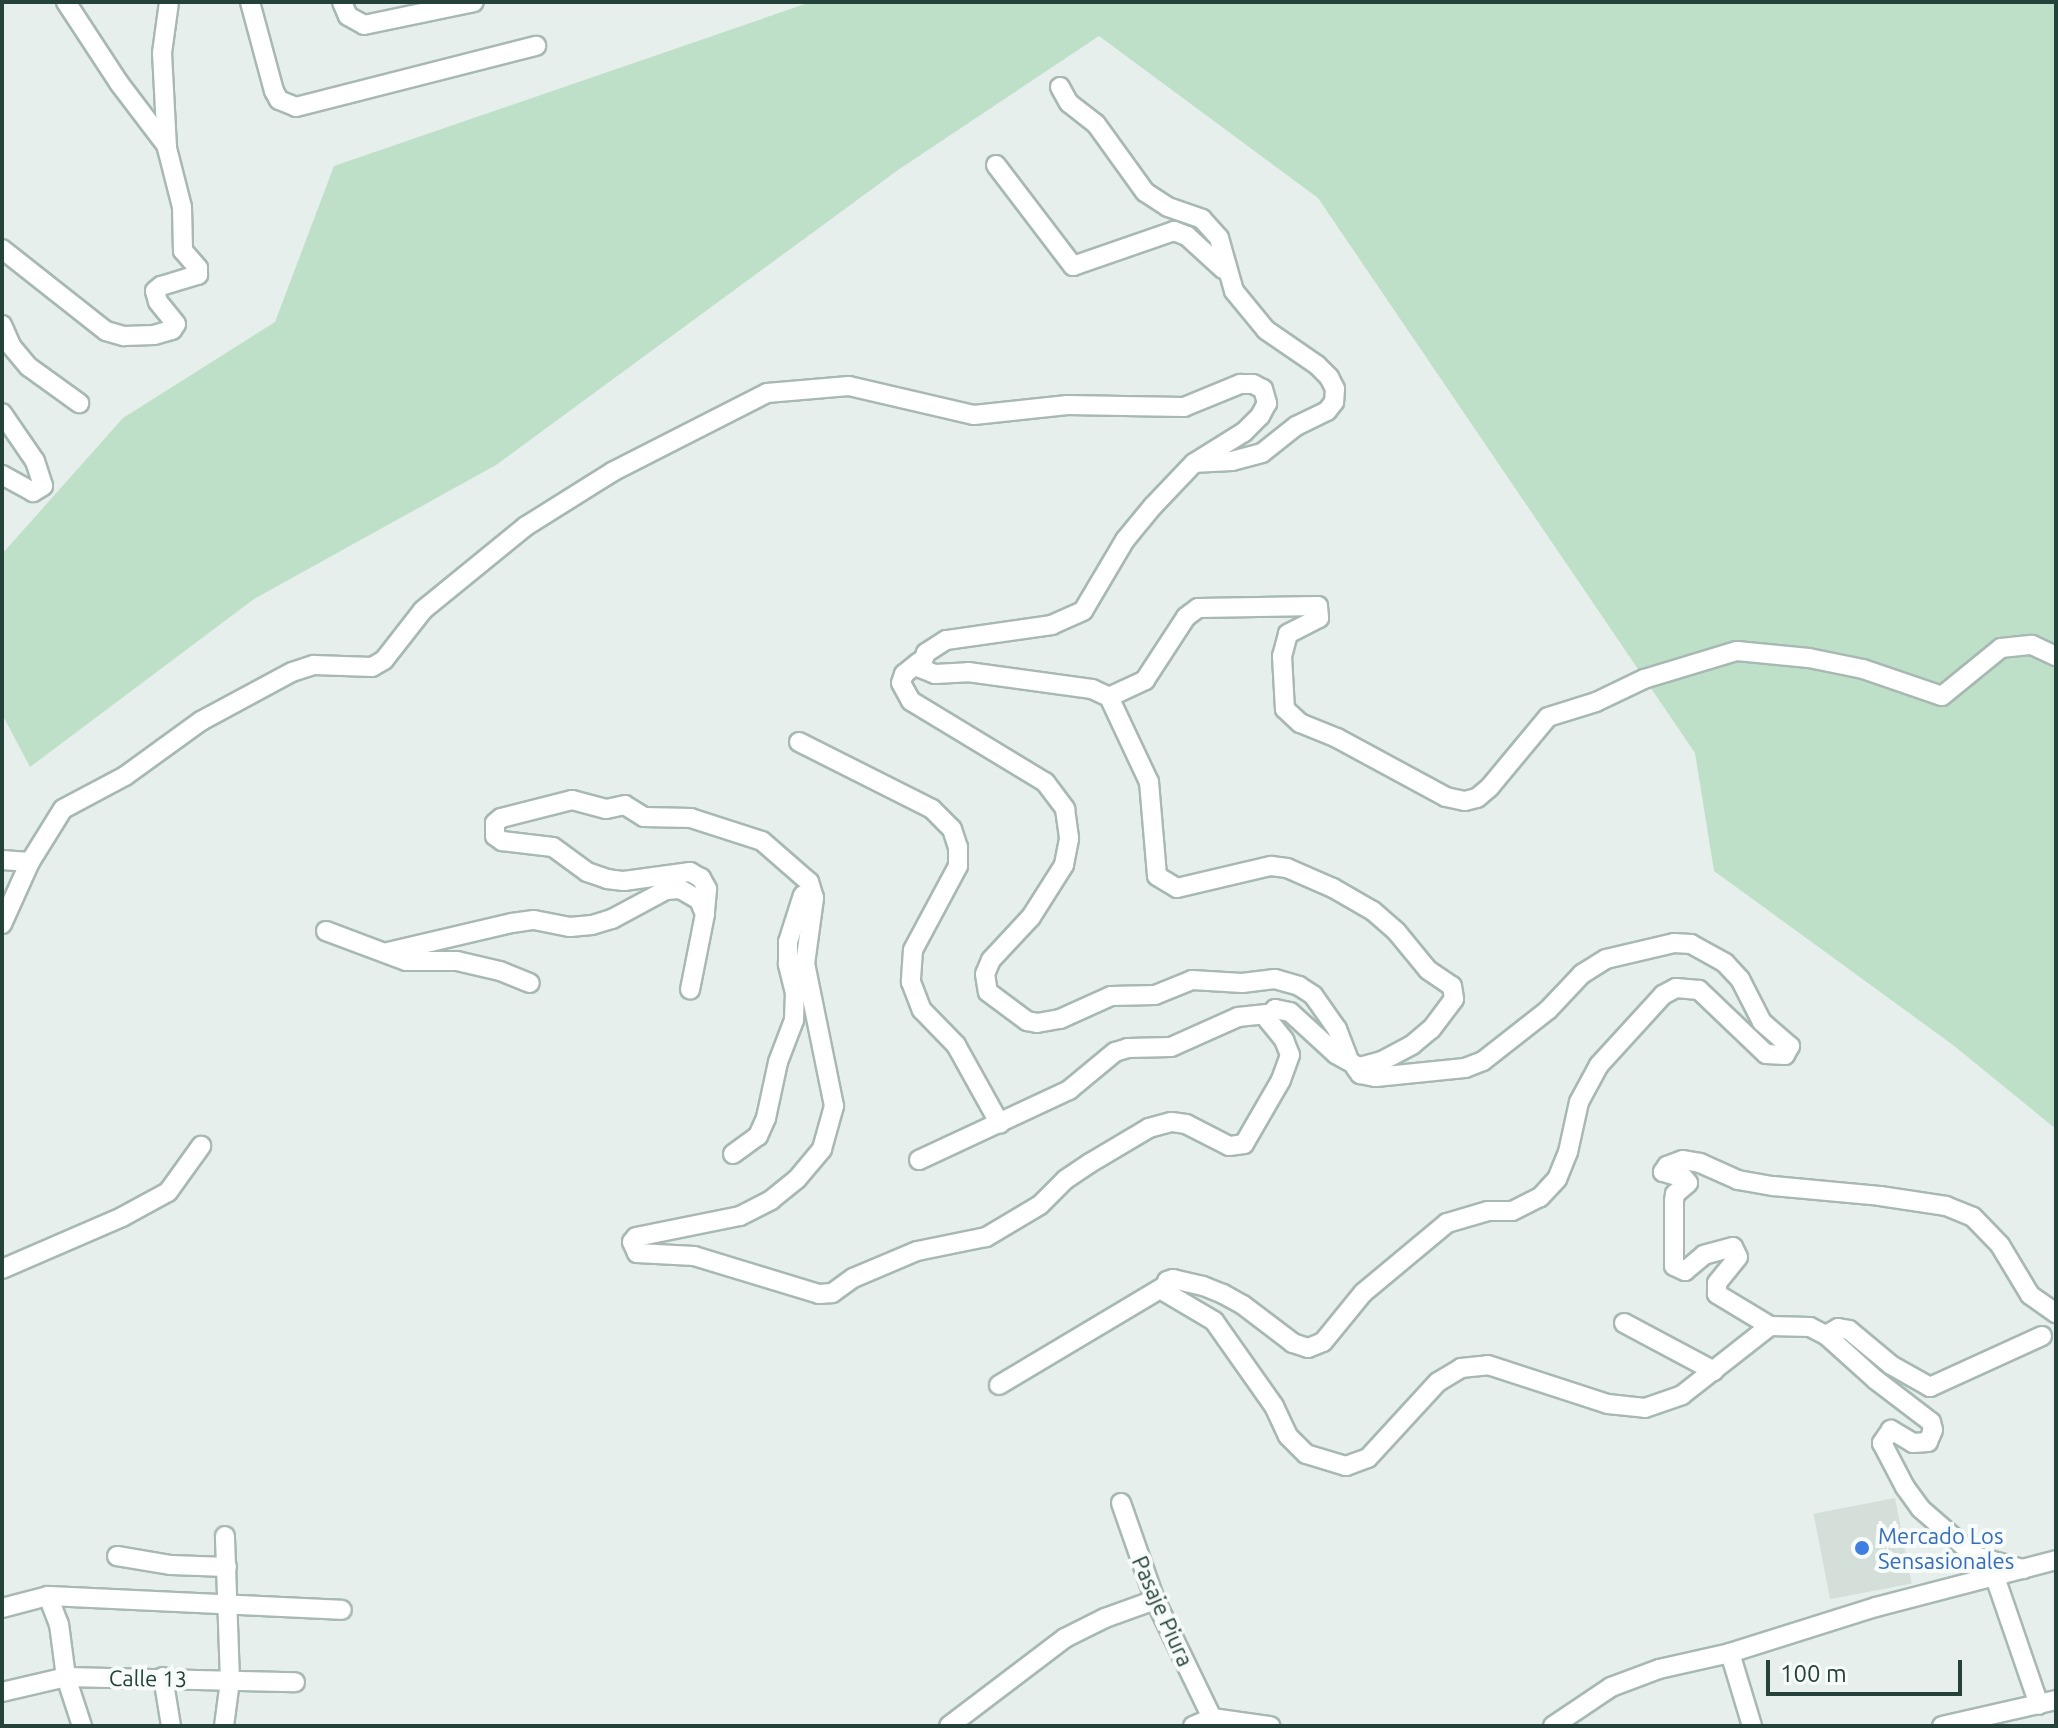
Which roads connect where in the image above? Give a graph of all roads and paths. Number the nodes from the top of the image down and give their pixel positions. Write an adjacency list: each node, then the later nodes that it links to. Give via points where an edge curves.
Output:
1 (66, 2): 8 (street)
2 (169, 2): 8 (street, via 162,53)
3 (250, 2): 6 (street, via 274,91 279,100 296,107)
4 (342, 2): 5 (street, via 348,16 364,25)
5 (474, 2)
6 (536, 46)
7 (1060, 87): 11 (street, via 1069,103 1096,124 1145,192 1202,219 1219,238)
8 (167, 148): 10 (street, via 182,207 183,251 198,268 198,275 155,291 176,324 172,330 124,336 106,331)
9 (996, 165): 11 (street, via 1073,266 1174,231 1198,244)
10 (2, 249)
11 (1228, 274): 15 (street, via 1234,291 1266,330 1329,377 1334,402 1262,453)
12 (2, 325): 13 (street, via 29,367)
13 (79, 403)
14 (2, 413): 16 (street, via 35,461 43,486 33,492)
15 (1194, 463): 18 (street, via 1125,540 1083,611 1052,625 946,640); 22 (street, via 1244,432 1265,409 1263,389 1240,384 1184,407 1067,405 974,415 849,386 767,393 612,472 526,526 423,610 384,660 372,667 303,668 201,721 125,776 63,809)
16 (2, 475)
17 (2056, 656): 19 (street, via 2032,645 2001,648 1942,696 1863,669 1737,651 1644,679 1548,717 1489,788 1465,801 1446,797 1300,723 1285,709 1282,656 1288,634 1319,618 1318,606 1198,608 1186,617 1145,680)
18 (919, 662): 19 (street, via 924,672 968,672 1092,689); 31 (street, via 901,683 911,701 1045,782 1065,809 1069,839 1064,865 1031,917 991,960 985,974 988,992 1037,1023 1060,1019 1111,996 1155,995 1192,980 1275,979 1313,995)
19 (1109, 697): 31 (street, via 1149,782 1153,867 1165,884 1177,888 1242,870 1287,868 1373,911 1433,974 1452,986 1454,999 1447,1011 1412,1045 1373,1064)
20 (799, 742): 32 (street, via 932,809 952,829 958,866 913,950 911,982 922,1010 956,1045)
21 (2, 860): 22 (street)
22 (30, 862): 25 (street)
23 (809, 882): 24 (street, via 762,841 691,818 644,817 625,805 606,809 572,800 495,823 502,841 553,847 587,872 607,879 690,872 707,889); 30 (street, via 814,898 805,964 834,1106 822,1149 812,1165 771,1200 740,1216 636,1237 632,1242 637,1253 694,1256 796,1289 832,1293 853,1278 917,1251 986,1237 1149,1128 1186,1124 1240,1147 1281,1080 1290,1055); 34 (street, via 788,942 794,1020 758,1136)
24 (705, 914): 27 (street, via 694,895 673,888 592,925 534,920); 29 (street)
25 (2, 924)
26 (326, 931): 27 (street)
27 (388, 952): 28 (street, via 406,961 457,961)
28 (530, 983)
29 (690, 990)
30 (1269, 1014): 31 (street, via 1278,1009 1290,1012); 32 (street, via 1238,1017 1171,1047 1115,1052 1069,1090)
31 (1352, 1063): 37 (street, via 1368,1077 1465,1068 1483,1061 1606,959 1674,943 1691,944 1725,963 1740,979 1762,1022 1790,1046 1785,1055 1766,1054 1699,990 1676,988 1663,995 1599,1065 1579,1102 1557,1179 1540,1197 1512,1211 1488,1211 1447,1223 1363,1293 1323,1342 1308,1348 1203,1286 1173,1279)
32 (1000, 1124): 35 (street)
33 (201, 1146): 36 (street, via 168,1192)
34 (733, 1154)
35 (919, 1160)
36 (2, 1269)
37 (1165, 1286): 43 (street, via 1172,1297 1214,1321 1295,1445 1306,1454 1346,1466 1368,1458 1438,1382 1473,1365 1506,1369 1625,1408 1661,1405); 44 (street)
38 (2056, 1313): 40 (street, via 2030,1295 2000,1245 1973,1217 1946,1206 1738,1180 1683,1160 1667,1166 1663,1172 1688,1183 1675,1194 1674,1266 1685,1271 1704,1255 1733,1247 1738,1257 1717,1283 1717,1294)
39 (1624, 1323): 43 (street)
40 (1770, 1326): 41 (street, via 1810,1327); 43 (street)
41 (1826, 1335): 42 (street, via 1838,1328 1849,1330 1891,1365 1930,1387); 50 (street, via 1931,1422 1928,1442 1913,1443 1891,1430 1882,1443 1921,1509 1975,1556)
42 (2042, 1336)
43 (1714, 1371)
44 (999, 1385)
45 (1121, 1503): 53 (street, Pasaje Piura)
46 (225, 1536): 49 (street)
47 (117, 1556): 49 (street)
48 (2056, 1560): 50 (street)
49 (227, 1567): 54 (street)
50 (2023, 1569): 51 (street)
51 (1995, 1577): 57 (street); 63 (street)
52 (48, 1596): 54 (street); 55 (street); 58 (street, via 59,1624)
53 (1155, 1600): 64 (street, Pasaje Piura); 68 (street, via 1065,1638)
54 (230, 1606): 56 (street); 60 (street)
55 (2, 1608)
56 (342, 1610)
57 (1730, 1653): 71 (street, via 1659,1669 1611,1687); 72 (street)
58 (66, 1677): 59 (street, Calle 13); 62 (street, Calle 13); 65 (street)
59 (163, 1677): 60 (street, Calle 13); 66 (street)
60 (230, 1681): 61 (street, Calle 13); 67 (street)
61 (295, 1682)
62 (2, 1692)
63 (2047, 1702): 73 (street)
64 (1212, 1718): 69 (street); 70 (street)
65 (82, 1726)
66 (171, 1726)
67 (224, 1726)
68 (949, 1726)
69 (1193, 1726)
70 (1270, 1726)
71 (1553, 1726)
72 (1752, 1726)
73 (1942, 1726)

